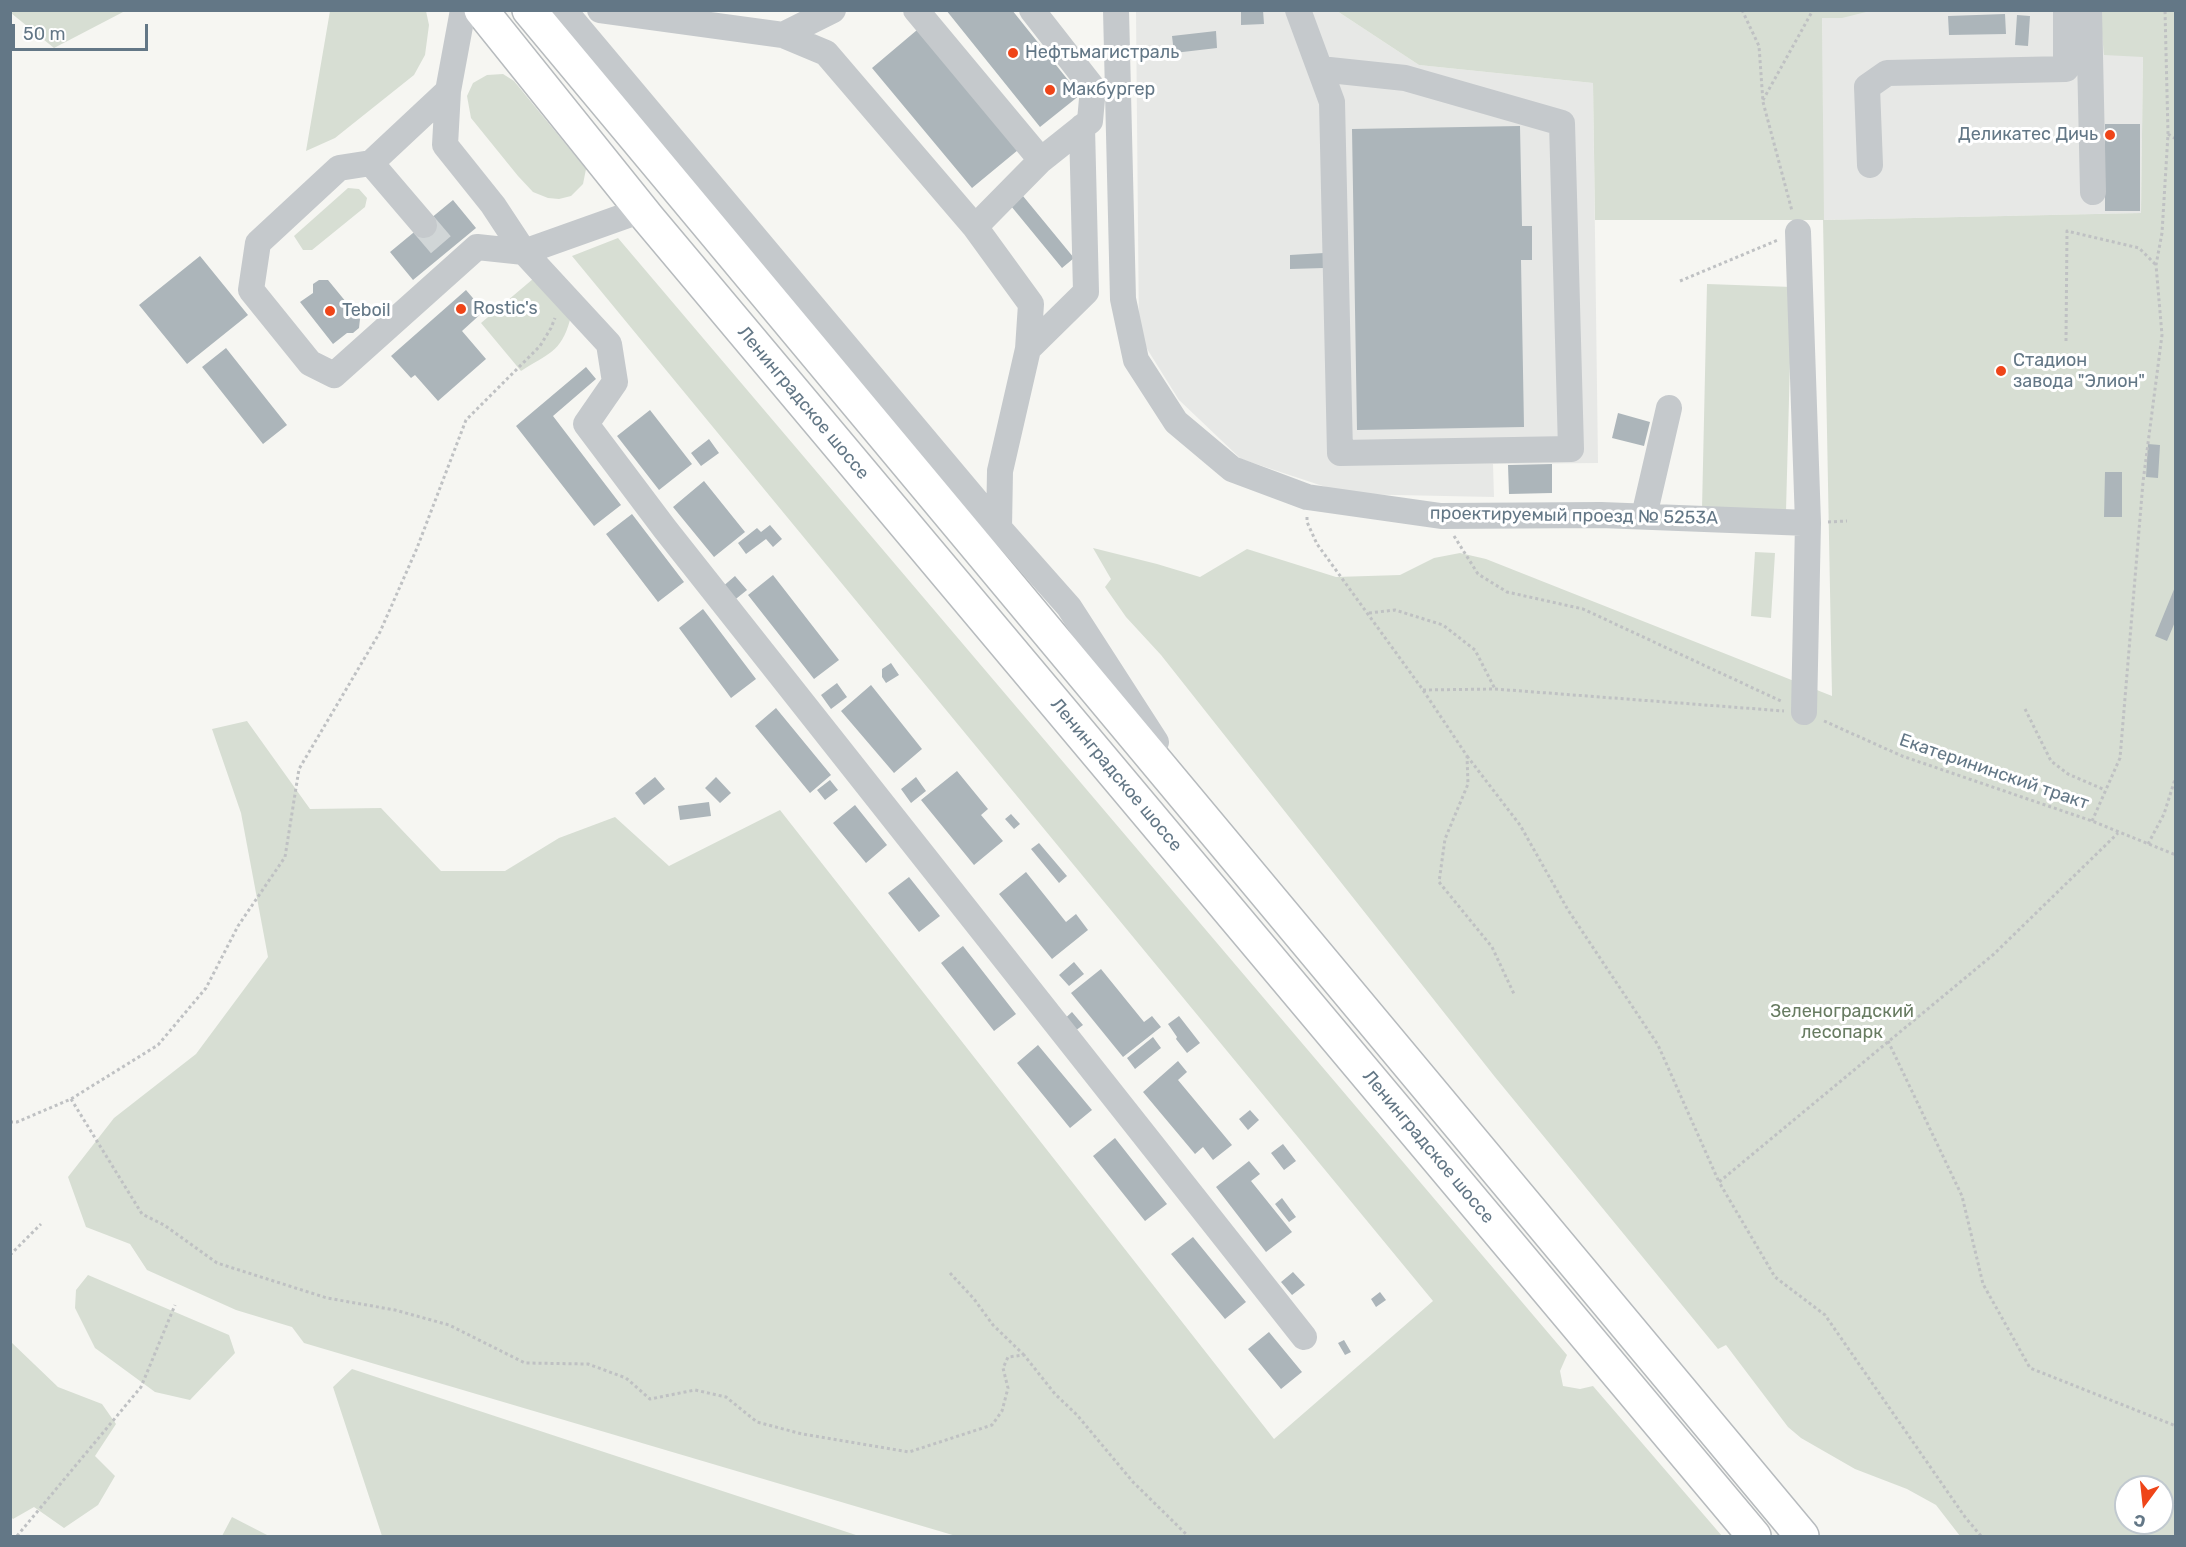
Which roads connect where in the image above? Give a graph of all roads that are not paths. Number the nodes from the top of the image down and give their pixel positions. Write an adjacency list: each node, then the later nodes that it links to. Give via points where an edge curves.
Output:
1 (463, 10): 15 (lane)
2 (481, 10): 21 (highway, Ленинградское шоссе)
3 (529, 10): 32 (highway)
4 (564, 10): 30 (lane)
5 (600, 10): 13 (lane)
6 (833, 10): 13 (lane)
7 (916, 10): 17 (lane)
8 (1032, 10): 16 (lane, via 1093,88 1090,122)
9 (1116, 10): 28 (lane, проектируемый проезд № 5253А, via 1123,299 1136,360 1176,422 1232,469 1307,497 1441,516)
10 (1298, 10): 14 (lane)
11 (2066, 10): 19 (lane, via 2066,69 1887,73 1867,87)
12 (2089, 10): 20 (lane)
13 (783, 35): 23 (lane, via 826,53)
14 (1320, 69): 14 (lane, via 1332,102 1340,453 1571,448 1562,123 1405,78)
15 (447, 91): 18 (lane); 25 (lane, via 445,145)
16 (1082, 127): 17 (lane); 26 (lane, via 1086,292)
17 (1041, 160): 23 (lane)
18 (371, 163): 22 (lane); 25 (lane, via 339,168 258,243 251,290 310,363 334,375 452,258 477,248)
19 (1870, 165)
20 (2093, 192)
21 (642, 210): 25 (lane); 34 (highway, Ленинградское шоссе)
22 (424, 225)
23 (975, 227): 26 (lane, via 1031,304)
24 (1798, 232): 29 (lane)
25 (524, 252): 33 (lane, via 609,344 615,382 585,424)
26 (1028, 349): 30 (lane, via 1000,471)
27 (1669, 408): 28 (lane)
28 (1644, 516): 29 (lane, проектируемый проезд № 5253А)
29 (1808, 523): 31 (lane)
30 (999, 528): 32 (lane, via 1068,608)
31 (1804, 712)
32 (1207, 821): 35 (highway)
33 (1304, 1337)
34 (1754, 1536)
35 (1802, 1536)

